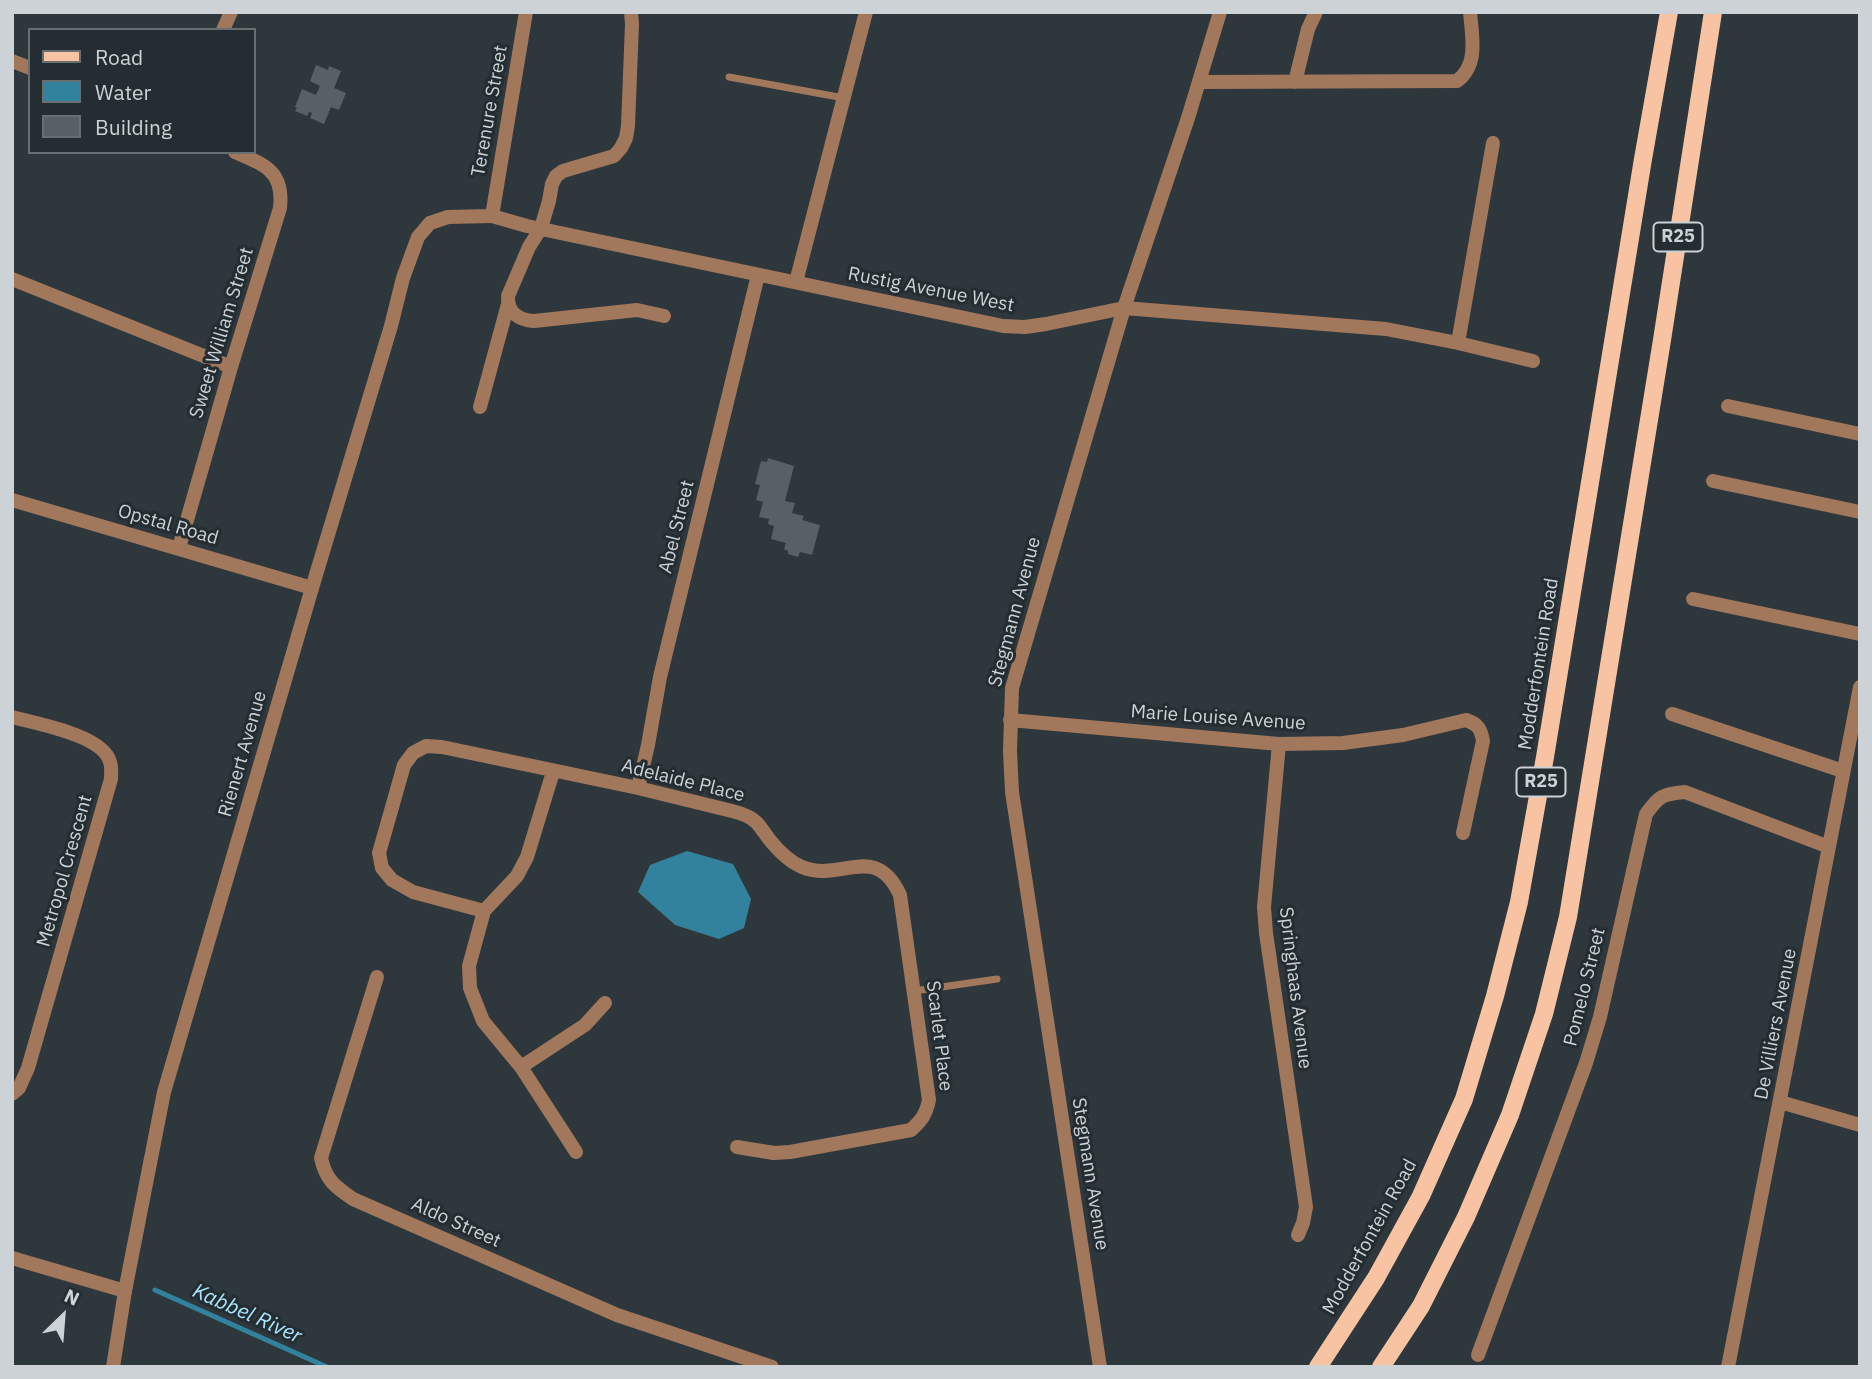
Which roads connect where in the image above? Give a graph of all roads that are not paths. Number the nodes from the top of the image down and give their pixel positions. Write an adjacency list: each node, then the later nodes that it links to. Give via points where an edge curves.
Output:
1 (231, 12): 10 (street)
2 (526, 12): 17 (street, Terenure Street)
3 (631, 12): 18 (street, via 626,138 614,156 556,176)
4 (866, 12): 14 (street)
5 (1220, 12): 12 (street, Stegmann Avenue)
6 (1316, 12): 13 (street)
7 (1470, 12): 13 (street, via 1472,56 1465,76 1457,81)
8 (1670, 12): 67 (main road, Modderfontein Road / R25, via 1519,902 1464,1099 1421,1196 1376,1278)
9 (1713, 12): 68 (main road, R25, via 1568,918 1545,1014 1510,1115 1466,1217 1420,1306)
10 (224, 28)
11 (729, 77): 14 (lane)
12 (1199, 82): 13 (street); 23 (street, Stegmann Avenue)
13 (1295, 82)
14 (844, 99): 21 (street)
15 (1493, 143): 25 (street)
16 (240, 154): 27 (street, Sweet William Street, via 273,171 281,197)
17 (492, 216): 18 (street, Rustig Avenue West); 35 (street, Rienert Avenue, via 448,217 430,223 418,236)
18 (541, 228): 19 (street, Rustig Avenue West); 22 (street)
19 (758, 275): 21 (street, Rustig Avenue West); 45 (street, Abel Street, via 660,677)
20 (12, 279): 27 (street)
21 (796, 282): 23 (street, Rustig Avenue West, via 1003,326 1025,327)
22 (508, 304): 24 (street, via 527,321 638,310); 29 (street)
23 (1124, 308): 25 (street, Rustig Avenue West, via 1347,325); 41 (street, Stegmann Avenue, via 1012,688)
24 (664, 316)
25 (1458, 343): 26 (street, Rustig Avenue West)
26 (1534, 361)
27 (231, 367): 34 (street, Sweet William Street)
28 (1728, 406): 30 (street)
29 (480, 407)
30 (1860, 434)
31 (1713, 481): 33 (street)
32 (12, 500): 34 (street, Opstal Road)
33 (1860, 512)
34 (179, 548): 35 (street, Opstal Road)
35 (312, 588): 62 (street, Rienert Avenue, via 164,1092)
36 (1693, 599): 37 (street)
37 (1860, 634)
38 (1860, 687): 43 (street, De Villiers Avenue)
39 (1672, 714): 43 (street)
40 (12, 717): 55 (street, Metropol Crescent, via 100,747 110,761 111,779 28,1068)
41 (1010, 720): 42 (street, Marie Louise Avenue); 66 (street, Stegmann Avenue, via 1012,792)
42 (1279, 744): 46 (street, Marie Louise Avenue, via 1343,743 1466,720 1475,723 1483,741); 60 (street, Springhaas Avenue, via 1264,907 1306,1207)
43 (1843, 771): 47 (street, De Villiers Avenue)
44 (553, 772): 45 (street, Adelaide Place); 49 (street, via 527,858 517,876); 49 (street, Adelaide Place, via 426,746 404,765 379,853 382,868 413,892)
45 (638, 788): 48 (street, Adelaide Place, via 745,815)
46 (1463, 833)
47 (1829, 847): 56 (street, De Villiers Avenue); 63 (street, Pomelo Street, via 1685,792 1656,800 1646,814 1586,1063)
48 (787, 858): 52 (street, Scarlet Place, via 813,870 870,866 894,882 901,895)
49 (484, 911): 54 (street, via 469,966 470,988 483,1021)
50 (377, 977): 65 (street, Aldo Street, via 321,1158 336,1187 353,1199 617,1315)
51 (998, 979): 52 (lane)
52 (914, 992): 58 (street, Scarlet Place, via 929,1100 926,1114 911,1130 790,1152)
53 (605, 1003): 54 (street, via 585,1025)
54 (521, 1067): 59 (street)
55 (12, 1094)
56 (1780, 1102): 57 (street); 69 (street, De Villiers Avenue)
57 (1860, 1125)
58 (737, 1147)
59 (576, 1152)
60 (1298, 1235)
61 (12, 1258): 62 (street)
62 (125, 1291): 64 (street, Rienert Avenue)
63 (1478, 1355)
64 (113, 1367)
65 (772, 1367)
66 (1100, 1367)
67 (1318, 1367)
68 (1381, 1367)
69 (1728, 1367)

